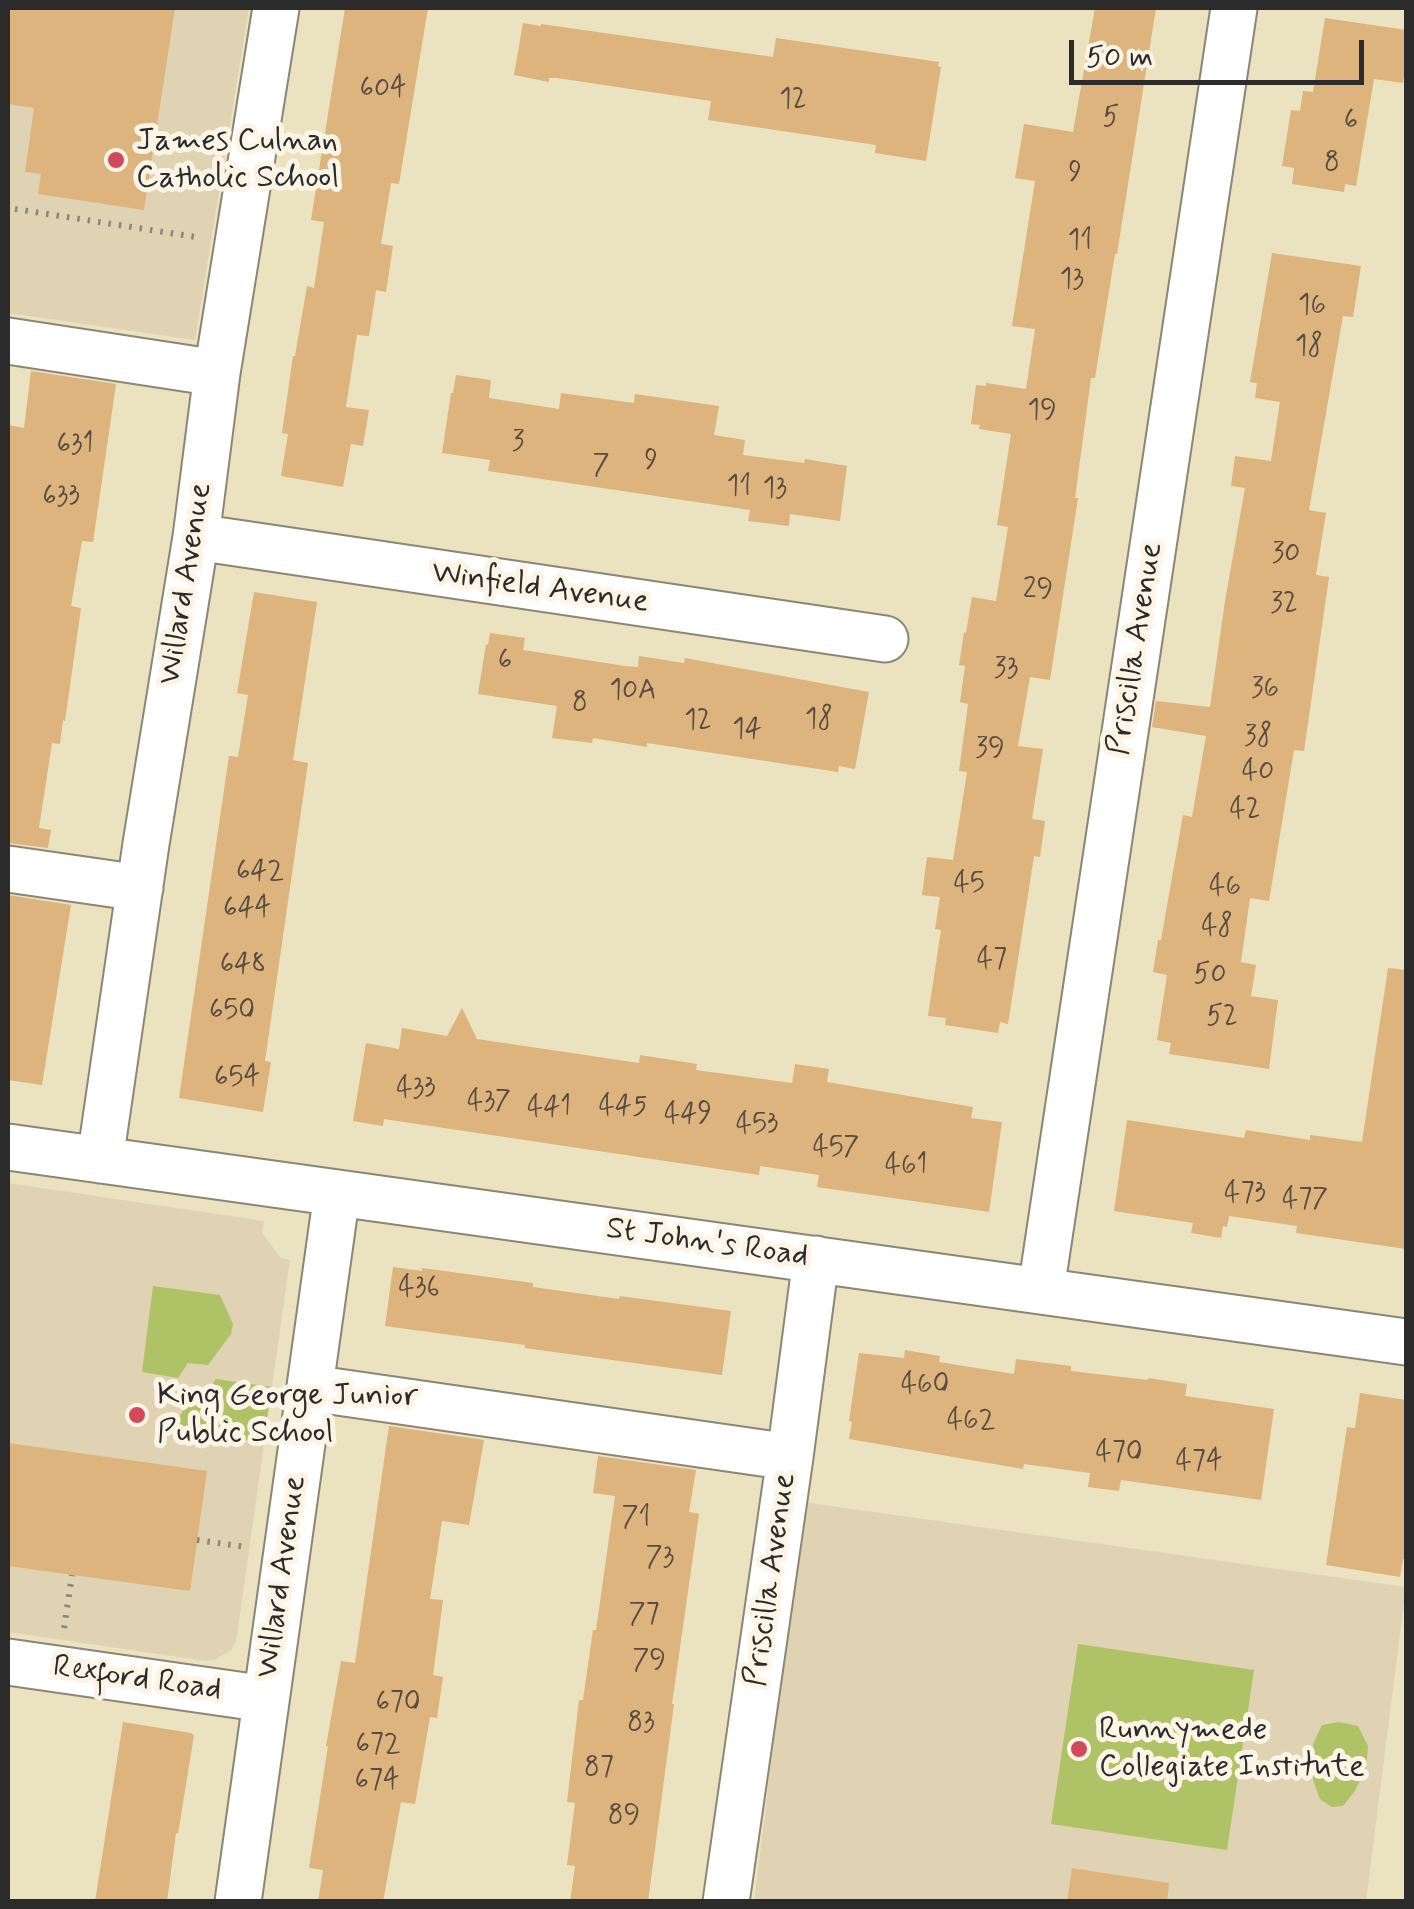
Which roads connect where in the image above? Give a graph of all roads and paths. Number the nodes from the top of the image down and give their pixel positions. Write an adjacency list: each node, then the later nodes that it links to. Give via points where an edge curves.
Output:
1 (276, 8): 6 (street, Willard Avenue)
2 (1234, 8): 15 (street, Priscilla Avenue)
3 (15, 209): 4 (path)
4 (208, 238)
5 (8, 342): 6 (street)
6 (217, 374): 7 (street, Willard Avenue)
7 (196, 538): 8 (street, Winfield Avenue); 10 (street, Willard Avenue)
8 (885, 639)
9 (8, 869): 10 (street)
10 (140, 888): 12 (street, Willard Avenue)
11 (8, 1146): 12 (street, St John's Road)
12 (100, 1160): 13 (street, St John's Road)
13 (337, 1193): 14 (street, St John's Road); 17 (street, Willard Avenue)
14 (816, 1259): 15 (street, St John's Road); 18 (street, Priscilla Avenue)
15 (1041, 1290): 16 (street, St John's Road)
16 (1406, 1342)
17 (310, 1388): 18 (street); 24 (street, Willard Avenue)
18 (790, 1457): 26 (street, Priscilla Avenue)
19 (197, 1540): 20 (path)
20 (256, 1548)
21 (72, 1575): 22 (path)
22 (62, 1644)
23 (8, 1662): 24 (street, Rexford Road)
24 (266, 1699): 25 (street, Willard Avenue)
25 (238, 1902)
26 (726, 1902)

